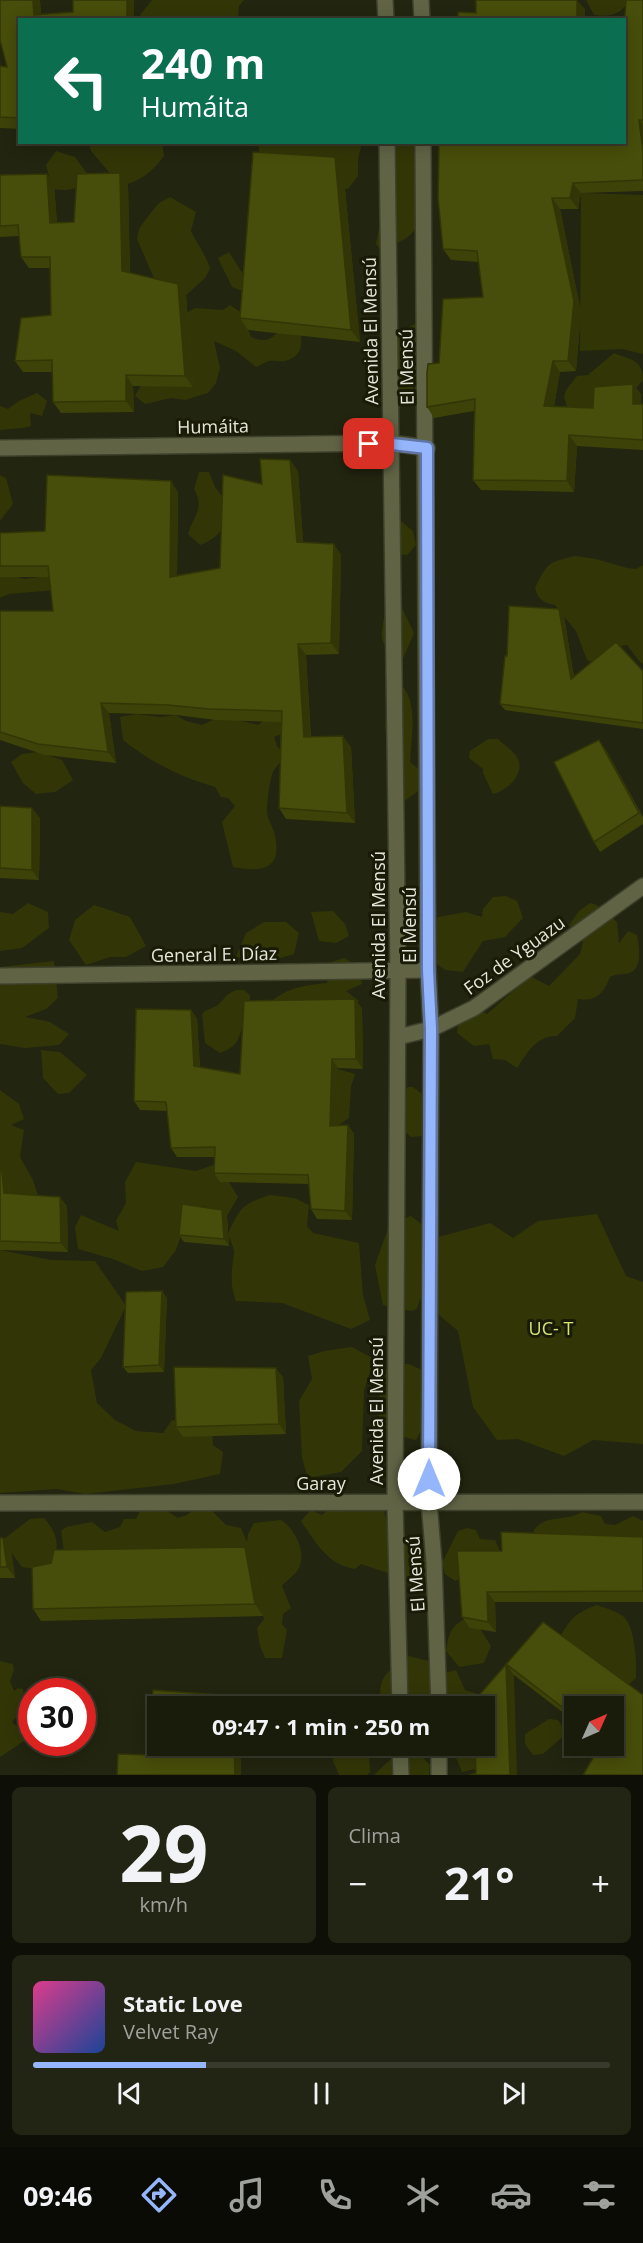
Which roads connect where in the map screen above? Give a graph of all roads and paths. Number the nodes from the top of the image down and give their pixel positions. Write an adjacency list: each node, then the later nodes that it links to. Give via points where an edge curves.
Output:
1 (385, 0): 3 (street)
2 (421, 0): 4 (street)
3 (386, 18)
4 (422, 18)
5 (387, 144): 7 (street, Avenida El Mensú)
6 (423, 144): 9 (street, El Mensú)
7 (392, 444): 8 (street, Humáita); 9 (street, Humáita); 12 (street, Avenida El Mensú)
8 (0, 448)
9 (427, 448): 11 (street, El Mensú)
10 (643, 885): 14 (street, Foz de Yguazu, via 474,1008)
11 (428, 970): 12 (street, General E. Díaz); 14 (street, El Mensú)
12 (398, 971): 13 (street, General E. Díaz); 15 (street, Avenida El Mensú)
13 (0, 976)
14 (431, 1029): 15 (street, Foz de Yguazu); 17 (street, El Mensú)
15 (398, 1037): 16 (street, Avenida El Mensú)
16 (395, 1502): 17 (street, Garay); 19 (street, Garay); 20 (street, Avenida El Mensú)
17 (429, 1502): 18 (street, Garay); 21 (street, El Mensú)
18 (643, 1502)
19 (0, 1503)
20 (400, 1696)
21 (439, 1696)
22 (400, 1756): 24 (street)
23 (439, 1756): 25 (street)
24 (401, 1775)
25 (439, 1775)

